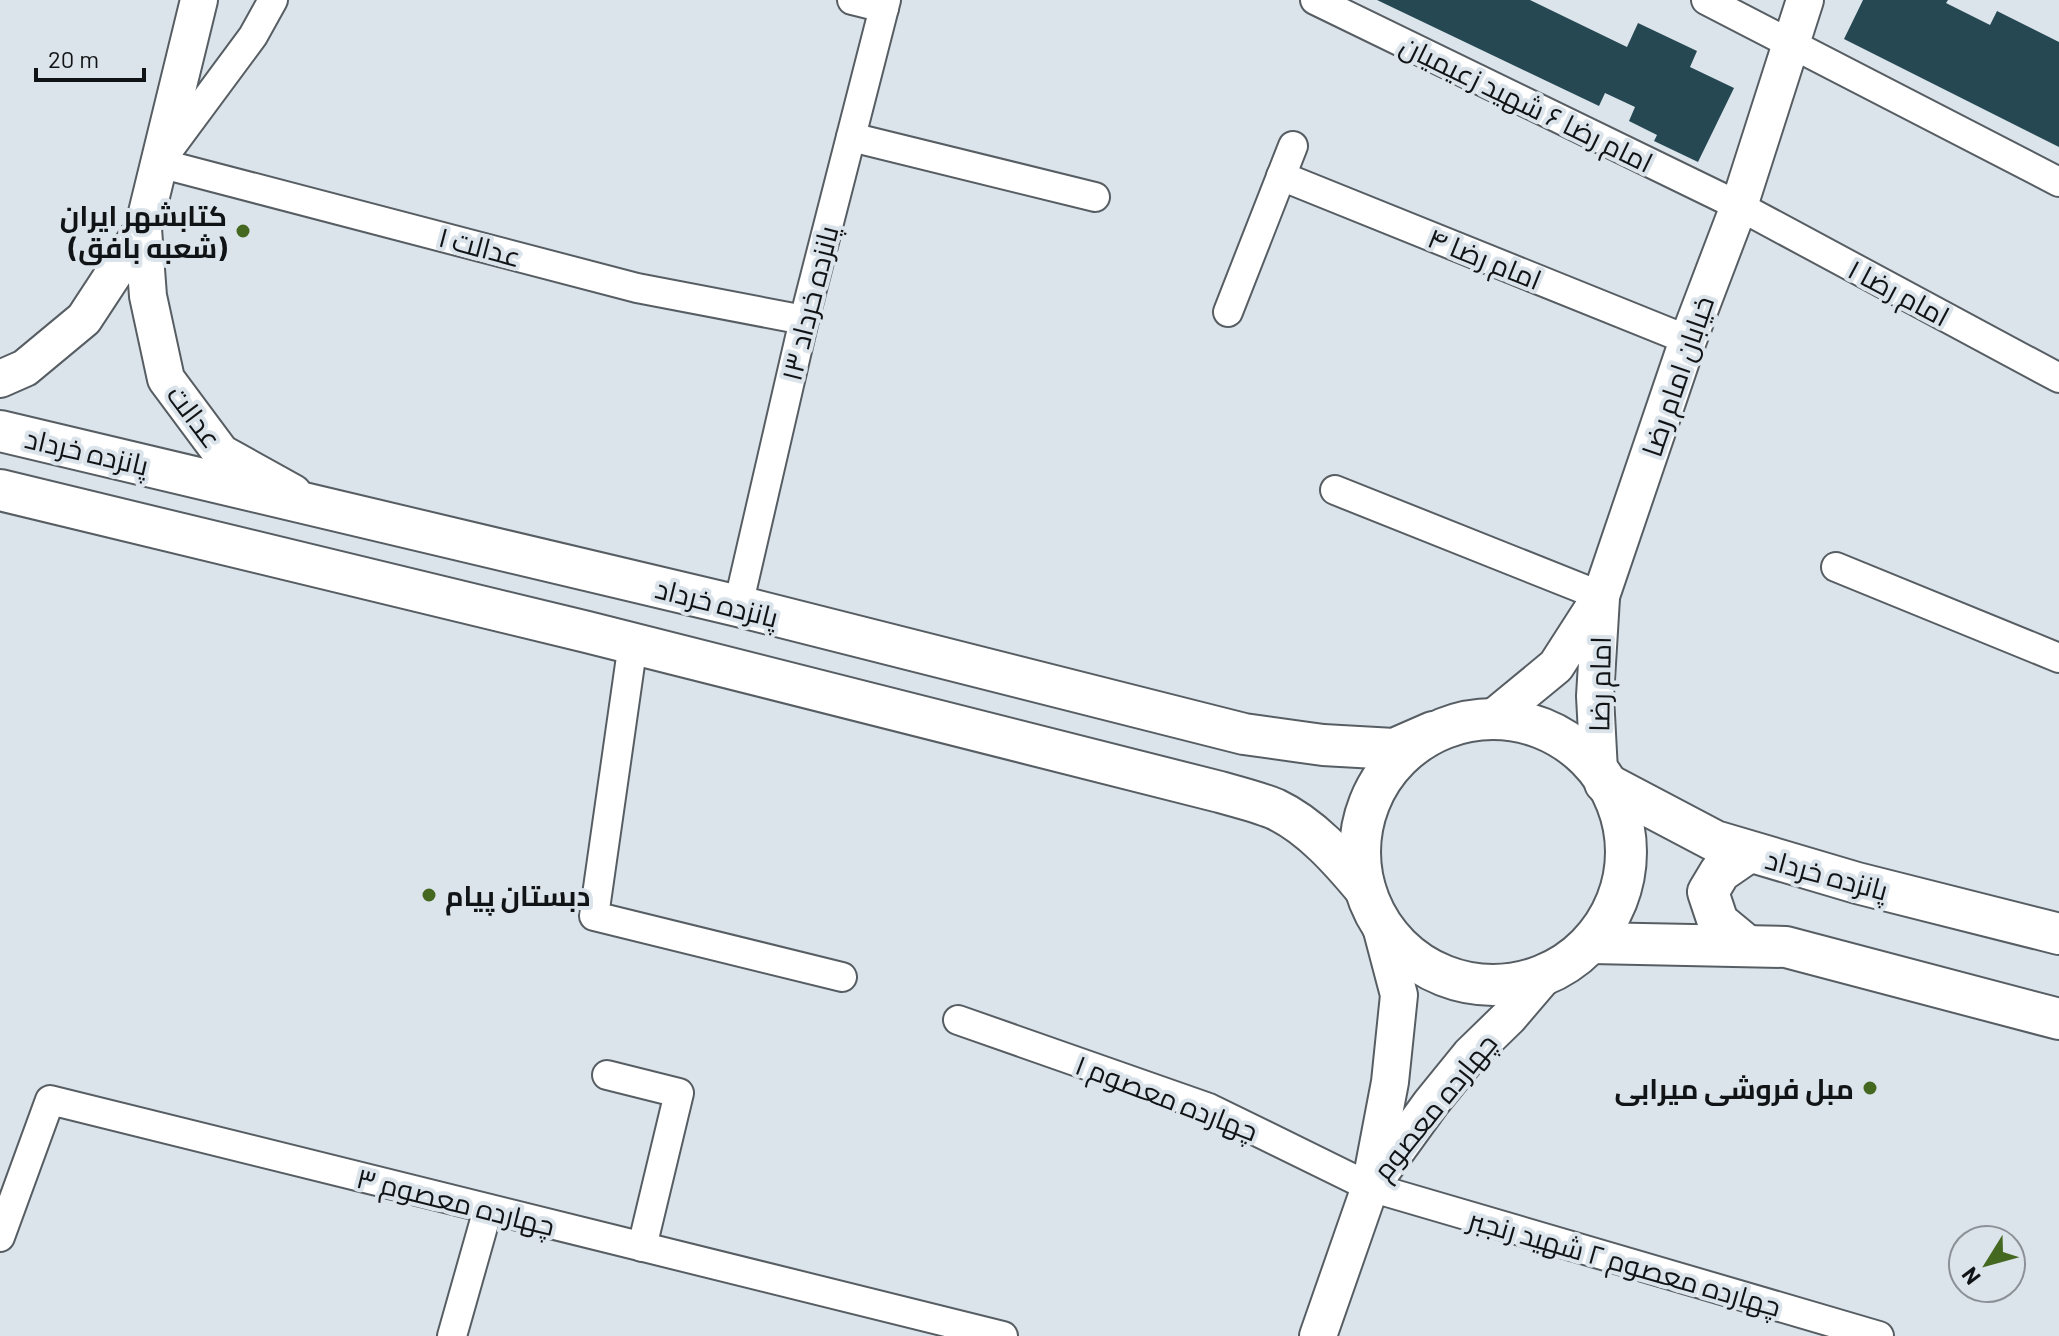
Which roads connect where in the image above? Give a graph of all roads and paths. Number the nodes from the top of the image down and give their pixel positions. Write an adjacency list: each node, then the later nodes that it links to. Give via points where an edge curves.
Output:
1 (199, 0): 11 (street, عدالت)
2 (273, 0): 11 (street, via 253,36)
3 (852, 0): 7 (street)
4 (1315, 0): 15 (street, امام رضا ۶ شهید زعیمیان)
5 (1706, 0): 8 (street)
6 (1805, 0): 8 (street, خیابان امام رضا)
7 (885, 4): 9 (street, پانزده خرداد ۱۳)
8 (1790, 43): 13 (street); 15 (street, خیابان امام رضا)
9 (851, 137): 14 (street); 18 (street, پانزده خرداد ۱۳)
10 (1293, 146): 12 (street)
11 (159, 163): 16 (street, عدالت); 18 (street, عدالت ۱, via 637,288)
12 (1281, 176): 17 (street); 19 (street, امام رضا ۴)
13 (2059, 182)
14 (1095, 197)
15 (1739, 206): 19 (street, خیابان امام رضا); 20 (street, امام رضا ۱)
16 (143, 229): 21 (street, عدالت, via 84,319 25,368); 25 (street, عدالت, via 148,296 166,379 221,453)
17 (1228, 312)
18 (804, 320): 28 (street, پانزده خرداد ۱۳)
19 (1688, 340): 27 (street, خیابان امام رضا)
20 (2059, 378)
21 (0, 379)
22 (0, 431): 25 (main road, پانزده خرداد)
23 (0, 490): 29 (main road, پانزده خرداد)
24 (1335, 490): 27 (street)
25 (313, 505): 28 (main road, پانزده خرداد)
26 (1836, 567): 30 (street)
27 (1601, 596): 31 (street, خیابان امام رضا, via 1556,666); 33 (street, امام رضا, via 1595,696)
28 (738, 606): 32 (main road, پانزده خرداد, via 1244,734 1394,749)
29 (633, 643): 35 (main road, پانزده خرداد, via 1275,809 1309,830 1348,868); 40 (street, via 594,916)
30 (2059, 658)
31 (1493, 718): 32 (main road, via 1462,721); 33 (main road, via 1533,725 1570,743)
32 (1433, 732): 35 (main road, via 1396,760 1370,798 1359,843)
33 (1602, 777): 34 (main road, پانزده خرداد, via 1715,841); 37 (main road, via 1621,813 1627,858 1617,904)
34 (1749, 852): 36 (main road, پانزده خرداد); 38 (main road, via 1720,872 1708,892 1718,922)
35 (1372, 906): 39 (main road, via 1404,952 1435,973 1471,984 1508,985); 44 (street, چهارده معصوم, via 1399,995 1390,1082)
36 (2059, 934)
37 (1592, 943): 38 (main road); 39 (main road)
38 (1747, 946): 41 (main road, via 1786,947)
39 (1544, 976): 44 (street, چهارده معصوم, via 1470,1055)
40 (842, 977)
41 (2059, 1019)
42 (958, 1020): 44 (street, چهارده معصوم ۱, via 1209,1108)
43 (607, 1075): 47 (street, via 679,1093)
44 (1370, 1187): 50 (street); 51 (street, چهارده معصوم ۲ شهید رنجبر)
45 (488, 1209): 46 (street, چهارده معصوم ۳, via 50,1100); 47 (street, چهارده معصوم ۳); 48 (street)
46 (0, 1237)
47 (642, 1247): 49 (street, چهارده معصوم ۳)
48 (452, 1336)
49 (1003, 1336)
50 (1318, 1336)
51 (1879, 1336)

